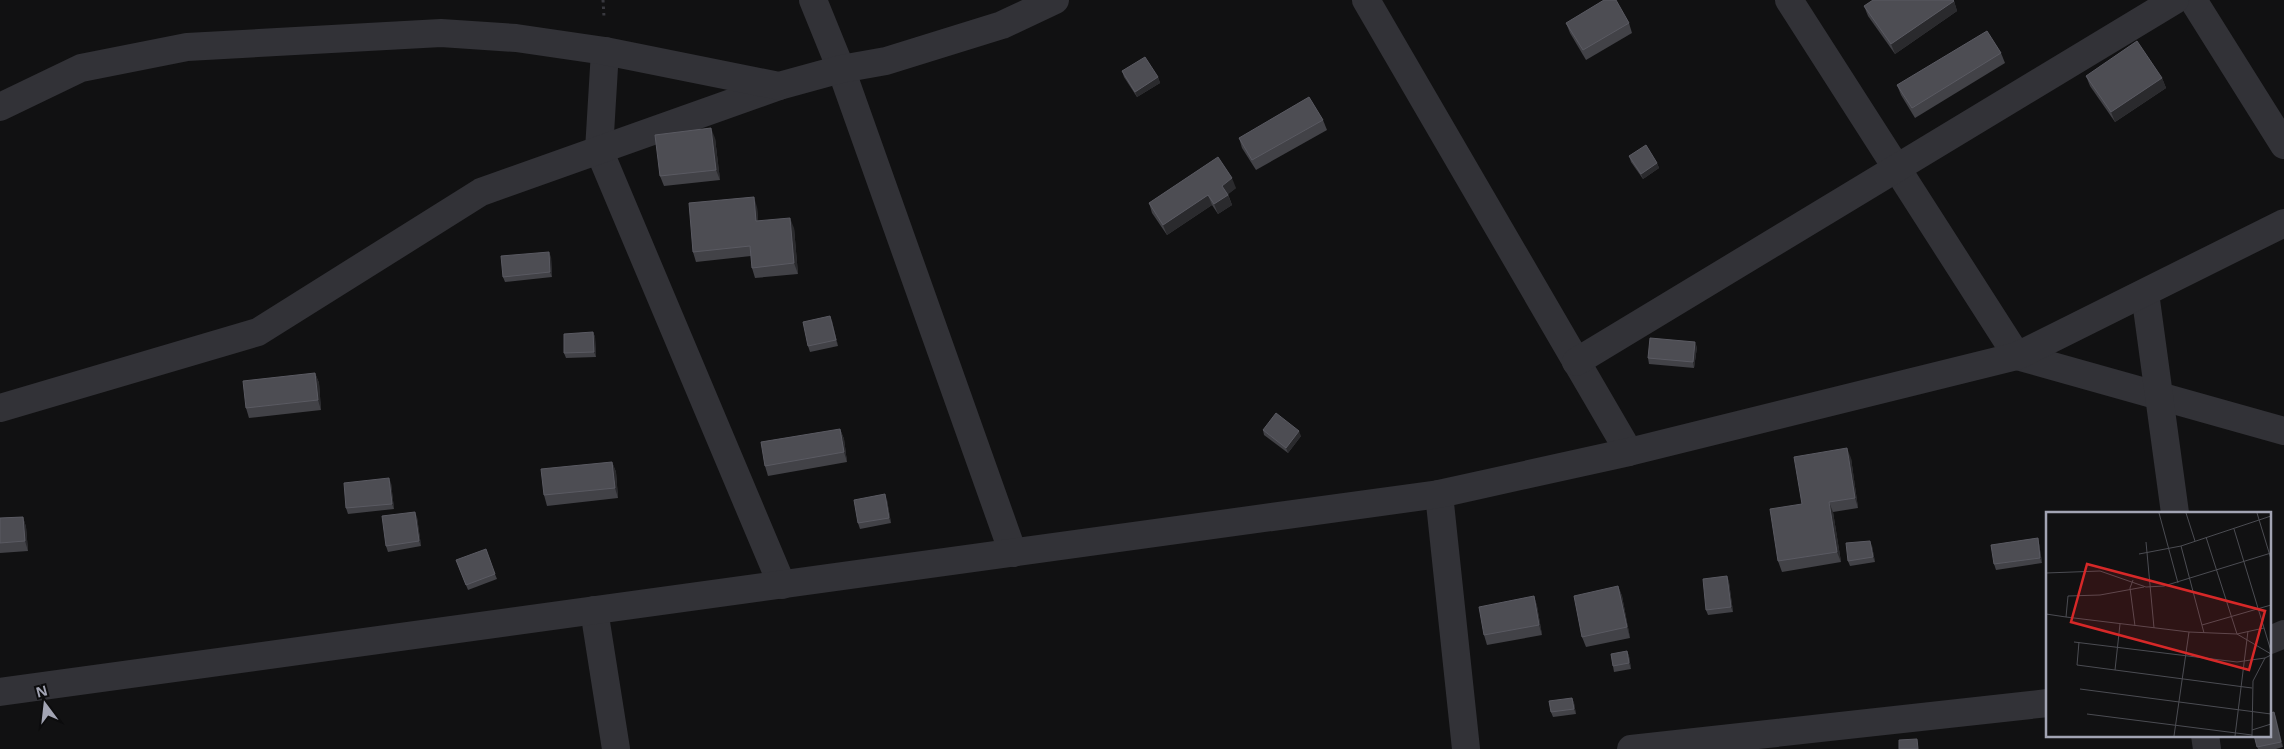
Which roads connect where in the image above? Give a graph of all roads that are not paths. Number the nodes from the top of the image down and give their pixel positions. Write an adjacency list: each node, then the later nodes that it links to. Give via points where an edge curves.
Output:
1 (814, 0): 8 (street)
2 (1055, 0): 8 (street, via 1002,24 886,61)
3 (1366, 0): 17 (street)
4 (1790, 0): 13 (street)
5 (2175, 0): 13 (street)
6 (2193, 0): 11 (street)
7 (605, 51): 9 (street); 10 (street, via 516,38 441,33 187,47 81,68); 12 (street)
8 (841, 69): 9 (street); 24 (street)
9 (779, 86): 12 (street)
10 (0, 107)
11 (2284, 145)
12 (599, 150): 19 (street, via 481,192 258,332); 25 (street)
13 (1897, 168): 16 (street); 17 (street)
14 (2284, 223): 15 (street)
15 (2145, 293): 16 (street); 18 (street)
16 (2017, 356): 18 (street); 21 (street)
17 (1576, 362): 21 (street)
18 (2159, 396): 20 (street); 23 (street)
19 (0, 408)
20 (2284, 431)
21 (1628, 452): 22 (street)
22 (1439, 494): 24 (street); 33 (street)
23 (2175, 512)
24 (1013, 553): 25 (street)
25 (782, 585): 26 (street)
26 (594, 610): 29 (street); 32 (street)
27 (2284, 634): 28 (street)
28 (2272, 639)
29 (0, 692)
30 (2046, 703): 34 (street)
31 (2205, 736): 35 (street)
32 (616, 749)
33 (1466, 749)
34 (1631, 749)
35 (2207, 749)

